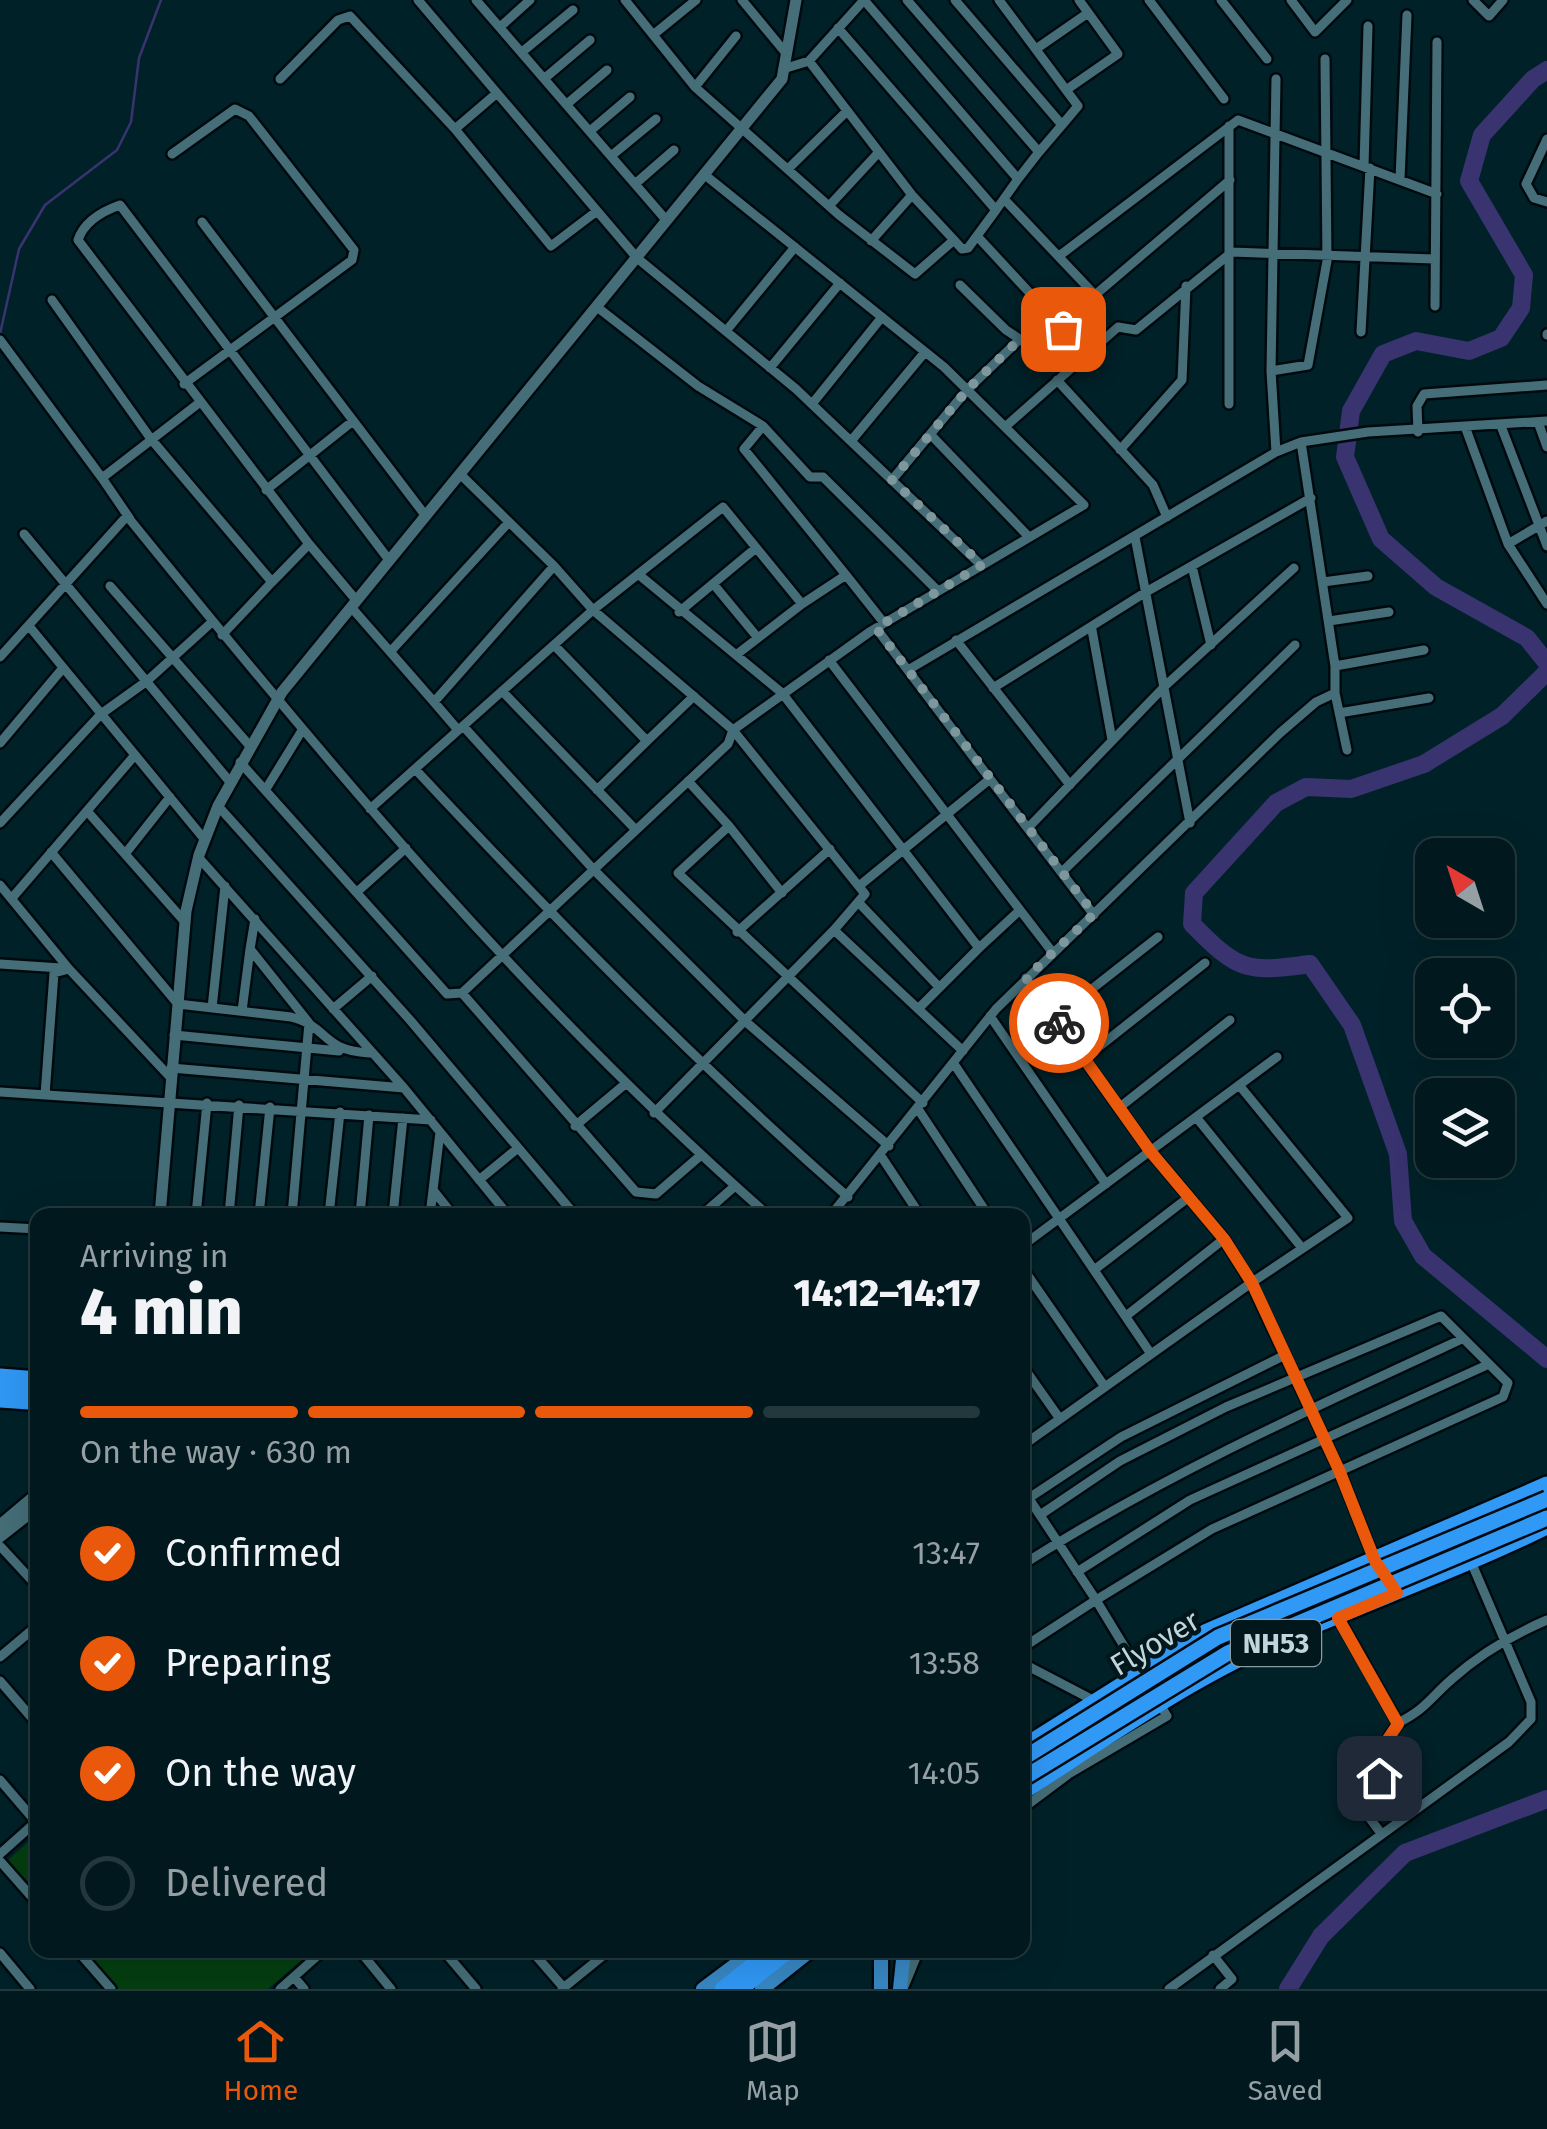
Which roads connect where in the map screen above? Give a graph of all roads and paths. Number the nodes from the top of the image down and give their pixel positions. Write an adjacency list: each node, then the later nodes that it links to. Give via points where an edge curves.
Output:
1 (418, 0): 41 (street)
2 (530, 0): 22 (street)
3 (625, 0): 24 (street)
4 (696, 0): 24 (street)
5 (742, 0): 30 (street)
6 (796, 0): 30 (street)
7 (907, 0): 56 (street)
8 (956, 0): 47 (street)
9 (1000, 0): 28 (street)
10 (1079, 0): 19 (street)
11 (1149, 0): 43 (street)
12 (1221, 0): 31 (street)
13 (1290, 0): 14 (street, via 1315,32)
14 (1347, 0)
15 (1473, 0): 16 (street, via 1489,16)
16 (1503, 0)
17 (478, 1): 22 (street)
18 (573, 10): 29 (street)
19 (1088, 13): 28 (street); 40 (street, via 1118,54)
20 (1407, 15): 65 (street)
21 (1368, 26): 60 (street)
22 (500, 27): 29 (street)
23 (838, 28): 33 (street); 63 (street, via 864,0); 72 (street)
24 (653, 35): 39 (street)
25 (736, 36): 39 (street)
26 (590, 40): 36 (street)
27 (1437, 42): 67 (street)
28 (1036, 49): 40 (street)
29 (522, 52): 36 (street)
30 (784, 52): 34 (street)
31 (1267, 59)
32 (1325, 59): 57 (street)
33 (808, 61): 34 (street); 45 (street)
34 (783, 69): 49 (street)
35 (608, 70): 44 (street)
36 (545, 78): 44 (street)
37 (280, 79): 50 (street, via 338,20 350,16)
38 (1276, 79): 52 (street)
39 (695, 87): 49 (street)
40 (1066, 90): 47 (street, via 1078,106)
41 (497, 93): 50 (street); 73 (street)
42 (630, 97): 51 (street)
43 (1224, 99)
44 (567, 104): 51 (street)
45 (848, 111): 55 (street); 61 (street)
46 (656, 119): 59 (street)
47 (1062, 125): 56 (street)
48 (1229, 126): 52 (street, via 1238,120); 64 (street); 84 (street)
49 (744, 128): 61 (street); 62 (street)
50 (454, 129): 73 (street, via 551,246)
51 (590, 131): 59 (street)
52 (1278, 135): 57 (street); 82 (street)
53 (1547, 139): 70 (street, via 1526,184 1534,198)
54 (674, 150): 66 (street)
55 (878, 152): 68 (street); 71 (street)
56 (1039, 152): 63 (street)
57 (1328, 153): 60 (street); 83 (street)
58 (172, 154): 94 (street, via 235,109 248,116 354,250 352,260)
59 (612, 156): 66 (street)
60 (1367, 167): 65 (street); 81 (street)
61 (788, 168): 71 (street)
62 (705, 175): 74 (street); 79 (street)
63 (1018, 179): 69 (street)
64 (1230, 180): 80 (street); 90 (street)
65 (1400, 180): 67 (street)
66 (636, 184): 74 (street)
67 (1438, 194): 86 (street)
68 (912, 195): 77 (street); 78 (street)
69 (1004, 199): 72 (street); 84 (street)
70 (1547, 202)
71 (829, 206): 78 (street)
72 (996, 210): 76 (street)
73 (596, 211): 85 (street)
74 (667, 221): 85 (street)
75 (202, 222): 94 (street)
76 (978, 236): 77 (street, via 966,250); 96 (street)
77 (954, 240): 78 (street, via 915,274)
78 (870, 241)
79 (795, 247): 87 (street); 97 (street)
80 (1232, 252): 82 (street); 89 (street); 111 (street)
81 (1365, 254): 83 (street); 86 (street); 98 (street)
82 (1274, 255): 83 (street); 104 (street)
83 (1326, 255): 104 (street, via 1308,365)
84 (1058, 256): 90 (street)
85 (637, 258): 93 (street); 97 (street)
86 (1434, 259): 92 (street)
87 (840, 283): 95 (street); 103 (street)
88 (960, 285): 99 (street)
89 (1186, 286): 105 (street, via 1136,330 1118,327); 124 (street, via 1182,380)
90 (1095, 295): 96 (street)
91 (52, 300): 120 (street)
92 (1436, 306)
93 (596, 307): 114 (street, via 698,386); 127 (street)
94 (273, 315): 101 (street); 112 (street)
95 (882, 317): 102 (street); 110 (street)
96 (1063, 329): 99 (street, via 1041,353)
97 (726, 331): 103 (street)
98 (1361, 332)
99 (1020, 339): 108 (street)
100 (0, 340): 128 (street)
101 (230, 348): 106 (street); 106 (street, via 120,205 90,222 78,240); 126 (street)
102 (925, 352): 108 (street); 121 (street)
103 (770, 368): 110 (street)
104 (1271, 371): 125 (street)
105 (1057, 380): 116 (street); 124 (street)
106 (184, 384): 109 (street)
107 (1547, 385): 118 (street, via 1424,394 1417,406)
108 (967, 390): 116 (street); 119 (street)
109 (199, 404): 120 (street); 130 (street)
110 (812, 404): 121 (street)
111 (1229, 404)
112 (354, 421): 126 (street); 132 (street)
113 (1543, 422): 115 (street); 123 (street)
114 (764, 426): 151 (street, via 744,449); 158 (street, via 810,477 823,477)
115 (1501, 426): 117 (street); 137 (street)
116 (1005, 427): 140 (street, via 1084,504)
117 (1466, 428): 118 (street); 142 (street)
118 (1418, 432): 122 (street)
119 (931, 435): 129 (street); 140 (street)
120 (151, 439): 128 (street); 153 (street)
121 (851, 441): 129 (street)
122 (1301, 442): 125 (street); 131 (street)
123 (1547, 448)
124 (1120, 450): 133 (street, via 1153,486)
125 (1276, 452): 133 (street)
126 (311, 454): 130 (street); 145 (street)
127 (460, 474): 132 (street); 136 (street)
128 (102, 478): 135 (street)
129 (892, 480): 146 (street)
130 (266, 490): 141 (street)
131 (1312, 498): 148 (street); 154 (street)
132 (425, 515): 145 (street)
133 (1166, 517): 139 (street)
134 (1547, 521): 137 (street)
135 (132, 522): 155 (street, via 128,516); 167 (street)
136 (509, 522): 147 (street); 178 (street)
137 (1536, 527): 142 (street); 143 (street)
138 (24, 534): 155 (street)
139 (1135, 536): 159 (street); 173 (street)
140 (1028, 537): 146 (street)
141 (308, 544): 153 (street); 160 (street)
142 (1508, 544): 162 (street)
143 (1547, 546)
144 (756, 548): 150 (street, via 723,507); 157 (street); 161 (street)
145 (389, 560): 160 (street)
146 (982, 565): 158 (street)
147 (554, 566): 163 (street); 195 (street)
148 (1192, 566): 159 (street); 175 (street)
149 (1294, 568): 175 (street)
150 (638, 574): 163 (street); 164 (street)
151 (846, 576): 161 (street); 169 (street)
152 (1368, 576): 154 (street)
153 (272, 582): 171 (street)
154 (1324, 582): 166 (street)
155 (66, 584): 168 (street); 186 (street)
156 (110, 586): 181 (street)
157 (715, 586): 164 (street); 172 (street)
158 (938, 591): 169 (street)
159 (1146, 592): 170 (street); 187 (street)
160 (353, 603): 178 (street); 194 (street)
161 (802, 604): 172 (street)
162 (1547, 604)
163 (592, 610): 174 (street); 192 (street)
164 (679, 612): 179 (street)
165 (1389, 612): 166 (street)
166 (1329, 621): 183 (street)
167 (212, 622): 171 (street); 181 (street)
168 (29, 626): 180 (street); 184 (street)
169 (880, 626): 182 (street); 185 (street)
170 (1092, 630): 188 (street); 201 (street)
171 (222, 636): 194 (street)
172 (758, 638): 179 (street)
173 (956, 640): 185 (street); 188 (street)
174 (554, 645): 189 (street); 202 (street)
175 (1211, 645): 187 (street)
176 (1294, 646): 207 (street)
177 (1424, 650): 183 (street)
178 (390, 651): 195 (street)
179 (736, 656): 190 (street)
180 (0, 658)
181 (173, 658): 186 (street); 204 (street)
182 (829, 660): 190 (street); 220 (street)
183 (1335, 666): 191 (street)
184 (63, 668): 197 (street); 203 (street)
185 (908, 670): 210 (street)
186 (147, 681): 197 (street); 212 (street)
187 (1166, 686): 201 (street); 207 (street)
188 (993, 688): 213 (street)
189 (502, 691): 198 (street); 215 (street)
190 (782, 693): 199 (street); 229 (street)
191 (1335, 693): 196 (street); 222 (street, via 1280,733)
192 (694, 696): 199 (street); 202 (street)
193 (1430, 698): 196 (street)
194 (275, 702): 200 (street); 204 (street)
195 (434, 702): 198 (street)
196 (1339, 712): 205 (street)
197 (101, 714): 206 (street); 221 (street)
198 (461, 728): 209 (street); 233 (street)
199 (734, 730): 211 (street); 228 (street)
200 (302, 732): 214 (street); 218 (street)
201 (1112, 740): 213 (street)
202 (647, 741): 215 (street)
203 (0, 743)
204 (249, 745): 208 (street)
205 (1348, 750)
206 (135, 755): 216 (street); 219 (street)
207 (1178, 760): 222 (street); 234 (street)
208 (240, 762): 212 (street); 214 (street)
209 (415, 769): 218 (street); 243 (street)
210 (990, 779): 220 (street); 224 (street)
211 (688, 781): 223 (street); 225 (street)
212 (230, 782): 217 (street)
213 (1070, 785): 224 (street)
214 (266, 789): 238 (street)
215 (597, 790): 225 (street)
216 (170, 797): 226 (street); 231 (street)
217 (218, 806): 226 (street); 257 (street)
218 (370, 810): 227 (street)
219 (87, 811): 230 (street); 231 (street)
220 (945, 812): 229 (street); 242 (street)
221 (0, 823)
222 (1190, 823): 244 (street)
223 (728, 826): 239 (street); 248 (street, via 678,873)
224 (1028, 828): 234 (street)
225 (636, 830): 233 (street)
226 (205, 840): 232 (street)
227 (406, 848): 238 (street); 253 (street)
228 (830, 849): 237 (street); 239 (street)
229 (902, 850): 237 (street); 250 (street)
230 (51, 852): 240 (street); 262 (street)
231 (125, 854): 246 (street)
232 (199, 858): 236 (street); 246 (street)
233 (594, 870): 243 (street); 269 (street)
234 (1062, 872): 244 (street)
235 (0, 885): 240 (street)
236 (225, 886): 245 (street); 263 (street)
237 (859, 886): 241 (street, via 865,894)
238 (357, 892): 261 (street, via 447,994)
239 (782, 892): 248 (street)
240 (12, 898): 256 (street)
241 (859, 903): 247 (street); 260 (street)
242 (1020, 910): 250 (street); 252 (street)
243 (550, 913): 253 (street); 280 (street)
244 (1094, 914): 252 (street)
245 (255, 919): 251 (street); 265 (street)
246 (185, 922): 262 (street)
247 (834, 930): 258 (street); 264 (street)
248 (737, 932): 258 (street)
249 (1158, 937): 268 (street)
250 (979, 948): 260 (street)
251 (250, 949): 266 (street); 271 (street)
252 (1054, 953): 259 (street)
253 (504, 956): 261 (street); 283 (street)
254 (1205, 963): 277 (street)
255 (0, 964): 256 (street)
256 (69, 968): 281 (street); 287 (street, via 54,973)
257 (372, 976): 265 (street); 304 (street)
258 (786, 978): 269 (street); 291 (street)
259 (1026, 978): 267 (street); 268 (street)
260 (939, 986): 264 (street)
261 (462, 994): 301 (street)
262 (178, 1004): 263 (street); 272 (street)
263 (212, 1008): 266 (street)
264 (918, 1008): 275 (street)
265 (333, 1009): 276 (street)
266 (242, 1011): 271 (street)
267 (990, 1016): 275 (street); 309 (street)
268 (1056, 1018): 277 (street)
269 (745, 1020): 280 (street); 303 (street)
270 (1230, 1020): 292 (street)
271 (309, 1023): 273 (street); 274 (street)
272 (174, 1035): 273 (street); 281 (street)
273 (307, 1048): 274 (street); 282 (street)
274 (339, 1051): 276 (street)
275 (963, 1051): 279 (street)
276 (369, 1053): 285 (street)
277 (1086, 1057): 292 (street)
278 (1277, 1057): 284 (street)
279 (954, 1064): 291 (street); 331 (street)
280 (702, 1066): 296 (street); 312 (street)
281 (171, 1073): 282 (street); 288 (street)
282 (304, 1078): 285 (street); 294 (street)
283 (624, 1085): 296 (street); 301 (street)
284 (1239, 1085): 298 (street); 336 (street, via 1348,1218)
285 (404, 1088): 300 (street)
286 (0, 1092): 287 (street)
287 (44, 1095): 288 (street)
288 (169, 1101): 289 (street); 314 (street)
289 (207, 1104): 290 (street); 315 (street)
290 (239, 1105): 293 (street); 316 (street)
291 (920, 1106): 303 (street); 330 (street)
292 (1120, 1106): 305 (street)
293 (270, 1107): 294 (street); 317 (street)
294 (302, 1109): 295 (street); 318 (street)
295 (340, 1112): 297 (street); 319 (street)
296 (654, 1113): 306 (street)
297 (370, 1115): 299 (street); 320 (street)
298 (1196, 1117): 305 (street); 336 (street)
299 (403, 1118): 300 (street); 321 (street)
300 (430, 1120): 302 (street)
301 (575, 1126): 306 (street, via 636,1192 648,1196)
302 (440, 1132): 308 (street); 311 (street)
303 (888, 1146): 307 (street)
304 (518, 1148): 308 (street); 325 (street)
305 (1150, 1151): 309 (street); 313 (street)
306 (700, 1156): 310 (street)
307 (881, 1156): 312 (street); 329 (street)
308 (479, 1180): 324 (street)
309 (1106, 1184): 331 (street)
310 (735, 1186): 326 (street); 327 (street)
311 (433, 1190): 322 (street); 323 (street)
312 (848, 1197): 328 (street)
313 (1189, 1197): 334 (street); 337 (street)
314 (161, 1208)
315 (197, 1208)
316 (229, 1208)
317 (261, 1208)
318 (293, 1208)
319 (329, 1208)
320 (361, 1208)
321 (394, 1208)
322 (431, 1208)
323 (448, 1208)
324 (502, 1208)
325 (569, 1208)
326 (710, 1208)
327 (760, 1208)
328 (841, 1208)
329 (915, 1208)
330 (984, 1208)
331 (1060, 1218): 335 (street); 337 (street)
332 (0, 1227): 333 (street)
333 (30, 1229)
334 (1224, 1239): 339 (street); 340 (street)
335 (1030, 1240)
336 (1302, 1248): 339 (street)
337 (1094, 1270): 340 (street)
338 (1030, 1279): 351 (street)
339 (1252, 1283): 342 (street); 343 (street)
340 (1126, 1316): 342 (street)
341 (1462, 1339): 344 (street); 350 (street, via 1440,1316); 356 (street)
342 (1151, 1354): 351 (street)
343 (1285, 1355): 350 (street); 362 (street)
344 (1487, 1365): 358 (street); 360 (street, via 1508,1383 1504,1397)
345 (0, 1368): 346 (highway)
346 (30, 1369)
347 (0, 1376): 349 (highway)
348 (1030, 1377): 357 (street)
349 (30, 1378)
350 (1297, 1379): 356 (street); 367 (street, via 1120,1461)
351 (1105, 1388): 357 (street)
352 (0, 1389): 353 (highway)
353 (30, 1391)
354 (0, 1400): 355 (highway)
355 (30, 1402)
356 (1311, 1409): 358 (street); 372 (street, via 1228,1446)
357 (1060, 1420): 359 (street)
358 (1324, 1439): 360 (street); 377 (street, via 1190,1500)
359 (1030, 1441)
360 (1339, 1470): 375 (street); 380 (street, via 1212,1530)
361 (1547, 1484): 375 (highway, NH53)
362 (1030, 1491)
363 (1030, 1499): 367 (street)
364 (1547, 1499): 394 (highway, Flyover / NH53, bridge, via 1218,1637)
365 (30, 1500): 369 (street)
366 (30, 1513): 371 (street)
367 (1040, 1515): 372 (street)
368 (1547, 1518): 395 (highway, Flyover / NH53, bridge, via 1228,1653)
369 (0, 1525)
370 (1547, 1527): 376 (highway, NH53)
371 (0, 1537)
372 (1058, 1542): 374 (street); 377 (street)
373 (0, 1546): 378 (street)
374 (1030, 1560)
375 (1375, 1561): 379 (street); 388 (highway, NH53, via 1205,1632)
376 (1472, 1564): 379 (highway, NH53); 384 (street)
377 (1077, 1572): 380 (street)
378 (30, 1578)
379 (1397, 1593): 381 (highway, NH53)
380 (1096, 1600): 385 (street); 388 (street)
381 (1338, 1618): 390 (highway, NH53, via 1263,1648); 392 (street)
382 (1547, 1620): 384 (street)
383 (30, 1632): 386 (street)
384 (1504, 1638): 392 (street, via 1450,1680 1427,1708); 401 (street, via 1531,1702 1531,1720)
385 (1030, 1643)
386 (0, 1658)
387 (1030, 1668): 388 (street, via 1088,1701)
388 (1139, 1672): 390 (street); 393 (highway, NH53)
389 (0, 1681): 391 (street)
390 (1160, 1704): 397 (highway, NH53); 398 (street, via 1166,1716)
391 (30, 1716)
392 (1398, 1724): 401 (street, via 1382,1748 1388,1760 1363,1809)
393 (1030, 1741)
394 (1030, 1754)
395 (1030, 1774)
396 (0, 1780): 399 (street)
397 (1030, 1788)
398 (1030, 1802)
399 (30, 1813)
400 (30, 1827): 402 (street)
401 (1380, 1832): 406 (street)
402 (0, 1854)
403 (0, 1862): 404 (street)
404 (30, 1895)
405 (0, 1953): 424 (street)
406 (1213, 1955): 422 (street); 437 (street)
407 (84, 1958): 425 (street)
408 (315, 1958): 421 (street)
409 (366, 1958): 428 (street)
410 (449, 1958): 429 (street)
411 (538, 1958): 423 (street)
412 (600, 1958): 423 (street)
413 (744, 1958): 430 (main road)
414 (761, 1958): 431 (highway)
415 (780, 1958): 432 (highway)
416 (801, 1958): 433 (main road)
417 (879, 1958): 434 (main road)
418 (891, 1958): 435 (main road)
419 (904, 1958): 436 (main road)
420 (916, 1958): 436 (street)
421 (294, 1977): 426 (street); 427 (street)
422 (1235, 1984): 438 (street)
423 (563, 1988)
424 (30, 1989)
425 (111, 1989)
426 (280, 1989)
427 (304, 1989)
428 (391, 1989)
429 (476, 1989)
430 (703, 1989)
431 (722, 1989)
432 (741, 1989)
433 (762, 1989)
434 (878, 1989)
435 (890, 1989)
436 (902, 1989)
437 (1169, 1989)
438 (1220, 1989)

